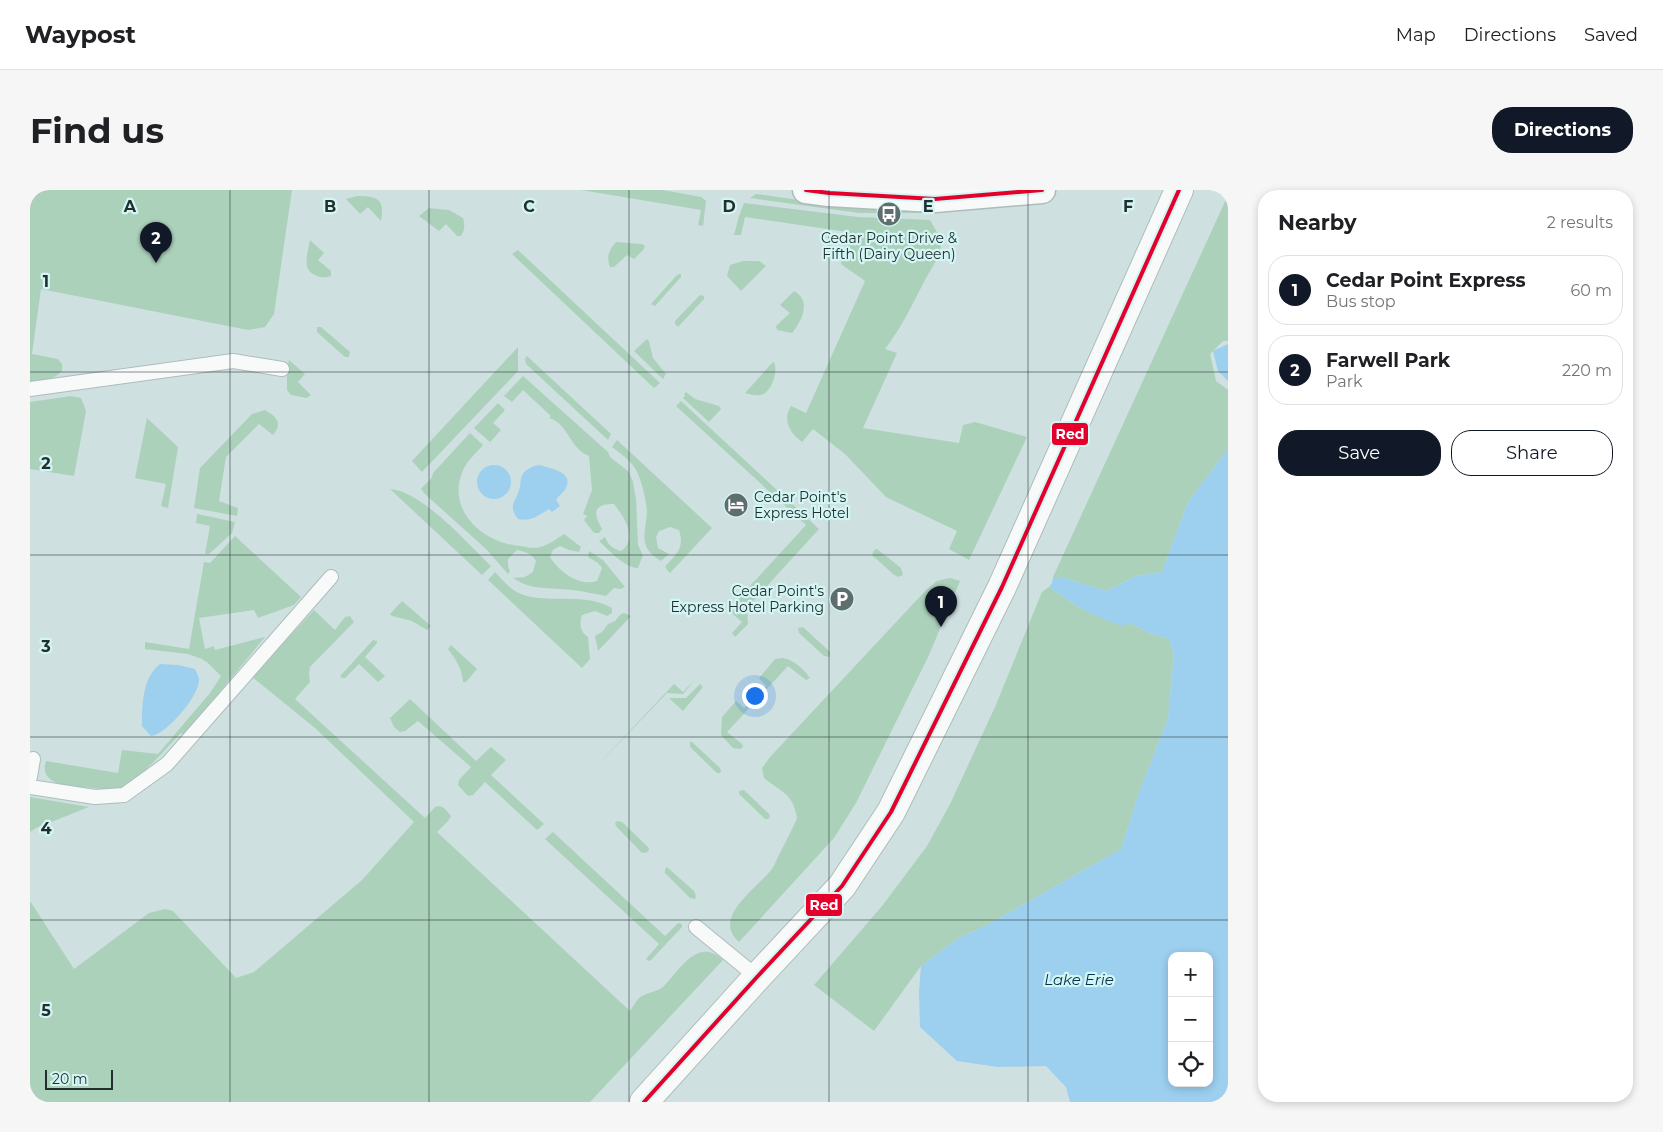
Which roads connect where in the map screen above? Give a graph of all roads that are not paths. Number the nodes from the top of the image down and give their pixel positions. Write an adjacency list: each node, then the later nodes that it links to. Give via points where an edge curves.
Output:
1 (806, 190): 2 (street, via 936,199)
2 (1039, 190)
3 (1179, 190): 11 (main road, via 1002,587 891,812 842,886)
4 (282, 369): 5 (lane, via 234,361)
5 (30, 389)
6 (331, 577): 9 (lane, via 167,764 124,795 95,796)
7 (33, 759): 8 (lane)
8 (30, 777)
9 (30, 787)
10 (696, 927): 11 (lane)
11 (757, 977): 12 (main road)
12 (644, 1102)

